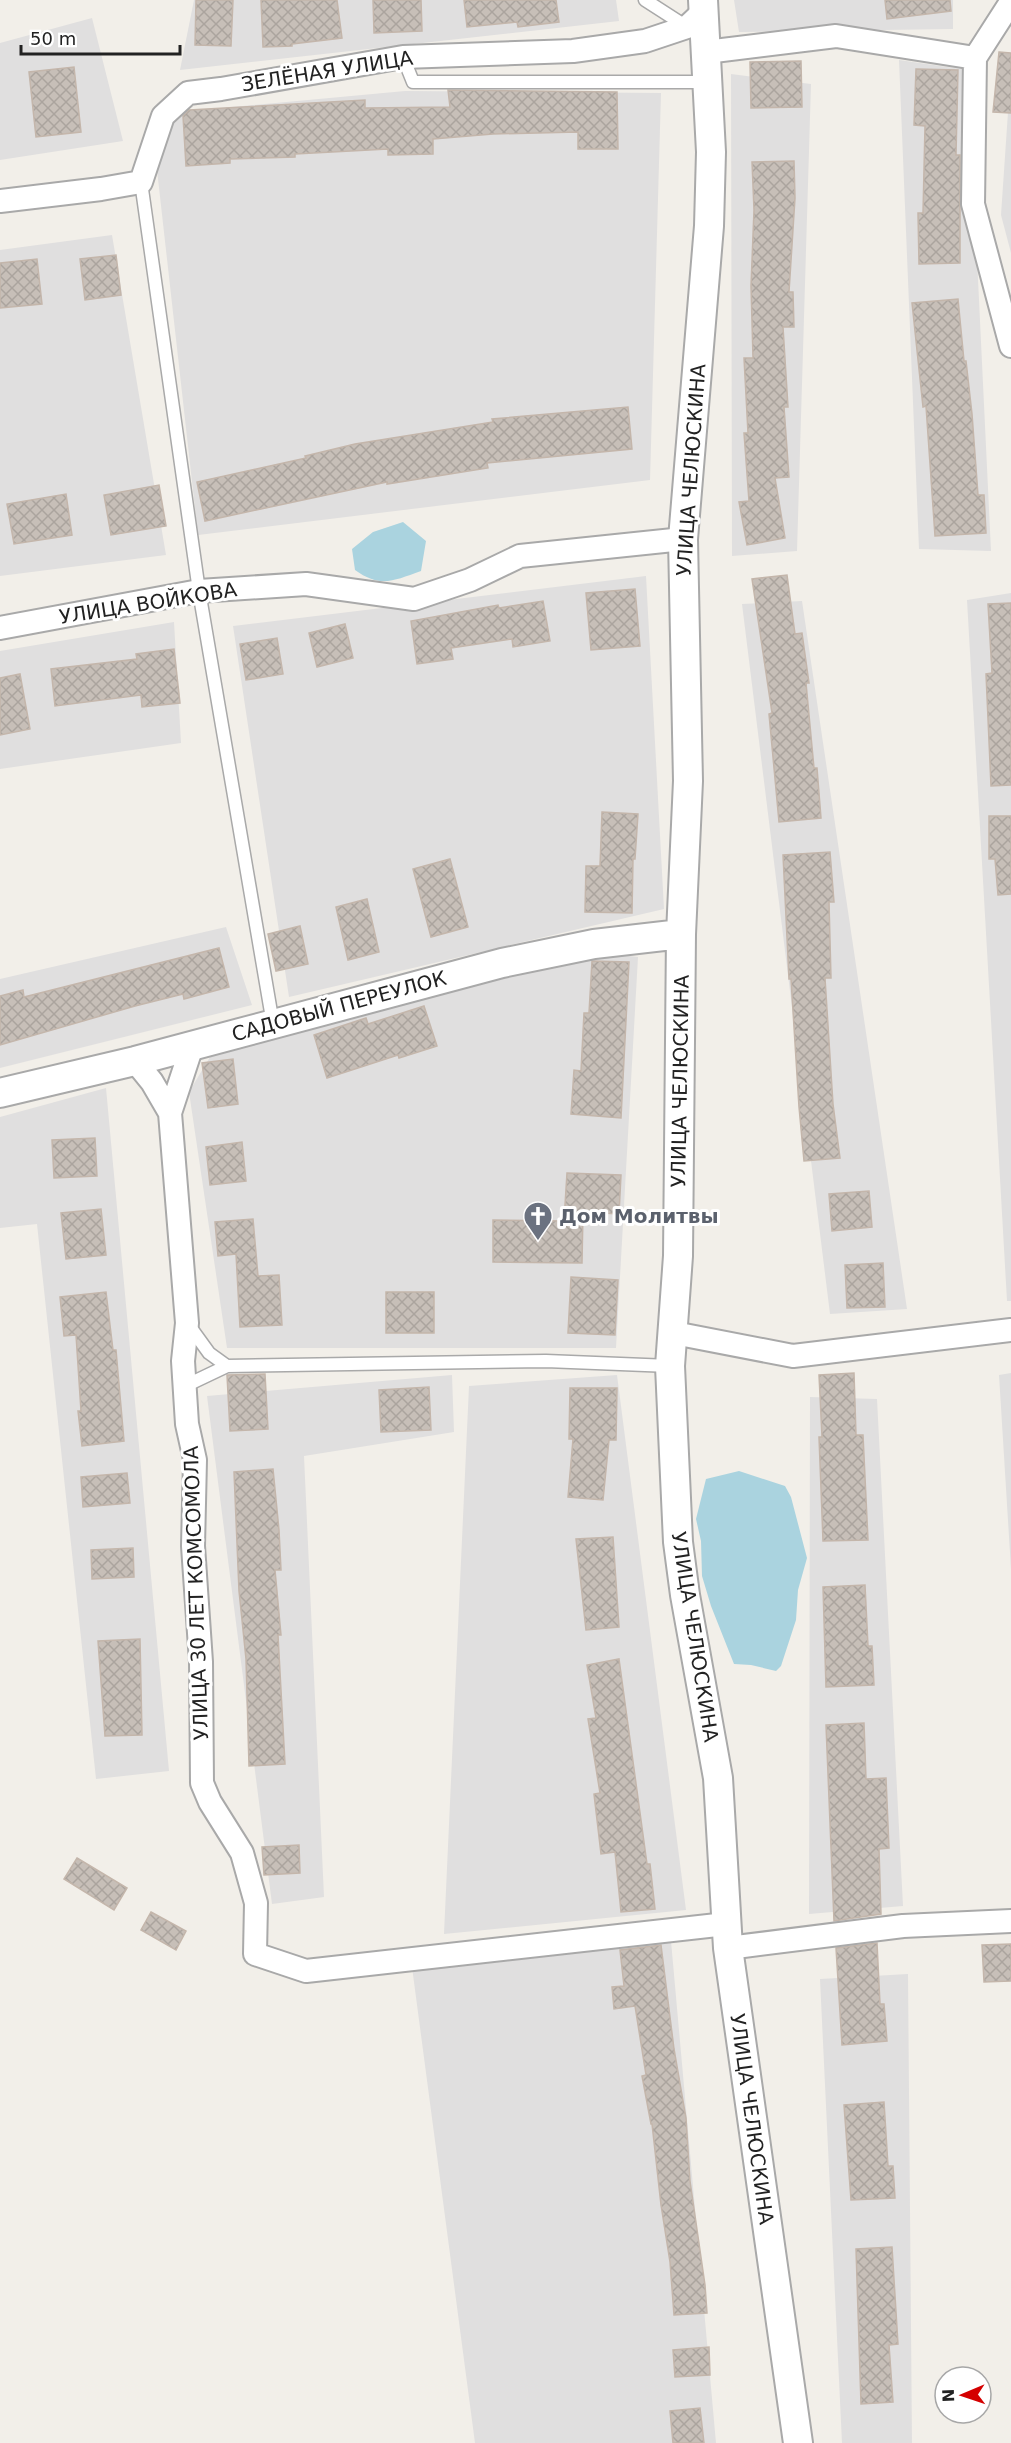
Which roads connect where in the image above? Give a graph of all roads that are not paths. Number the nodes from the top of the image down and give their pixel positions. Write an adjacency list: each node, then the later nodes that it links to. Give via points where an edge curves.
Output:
1 (645, 0): 3 (lane)
2 (1011, 2): 6 (street)
3 (698, 13): 4 (street, УЛИЦА ЧЕЛЮСКИНА); 5 (street, ЗЕЛЁНАЯ УЛИЦА, via 645,41 573,51)
4 (706, 52): 6 (street, via 836,36); 7 (street, УЛИЦА ЧЕЛЮСКИНА)
5 (403, 57): 7 (lane, via 413,82); 8 (street, ЗЕЛЁНАЯ УЛИЦА, via 189,93 163,116)
6 (975, 58): 10 (street, via 973,204)
7 (709, 82): 11 (street, УЛИЦА ЧЕЛЮСКИНА, via 709,226)
8 (141, 182): 9 (street); 12 (lane)
9 (0, 201)
10 (1011, 346)
11 (683, 538): 12 (street, УЛИЦА ВОЙКОВА, via 520,556 470,580 414,599 306,584); 14 (street, УЛИЦА ЧЕЛЮСКИНА, via 688,781)
12 (199, 591): 13 (street, УЛИЦА ВОЙКОВА); 15 (lane)
13 (0, 628)
14 (681, 934): 15 (street, САДОВЫЙ ПЕРЕУЛОК, via 594,944 514,961); 22 (street, УЛИЦА ЧЕЛЮСКИНА)
15 (273, 1024): 16 (street, САДОВЫЙ ПЕРЕУЛОК)
16 (192, 1046): 17 (street, САДОВЫЙ ПЕРЕУЛОК); 19 (street, УЛИЦА 30 ЛЕТ КОМСОМОЛА)
17 (135, 1061): 18 (street, САДОВЫЙ ПЕРЕУЛОК); 19 (street, УЛИЦА 30 ЛЕТ КОМСОМОЛА)
18 (0, 1093)
19 (170, 1113): 20 (street, УЛИЦА 30 ЛЕТ КОМСОМОЛА)
20 (187, 1323): 23 (lane, via 209,1353); 25 (street, УЛИЦА 30 ЛЕТ КОМСОМОЛА)
21 (1011, 1330): 22 (street, via 793,1356)
22 (674, 1333): 24 (street, УЛИЦА ЧЕЛЮСКИНА)
23 (227, 1366): 24 (lane, via 546,1360); 25 (lane)
24 (670, 1366): 27 (street, УЛИЦА ЧЕЛЮСКИНА, via 678,1542 718,1778)
25 (185, 1386): 27 (street, УЛИЦА 30 ЛЕТ КОМСОМОЛА, via 187,1424 195,1460 193,1546 201,1662 202,1783 242,1853 256,1902 255,1954 306,1971)
26 (1011, 1921): 27 (street)
27 (727, 1936): 28 (street, УЛИЦА ЧЕЛЮСКИНА)
28 (798, 2443)

